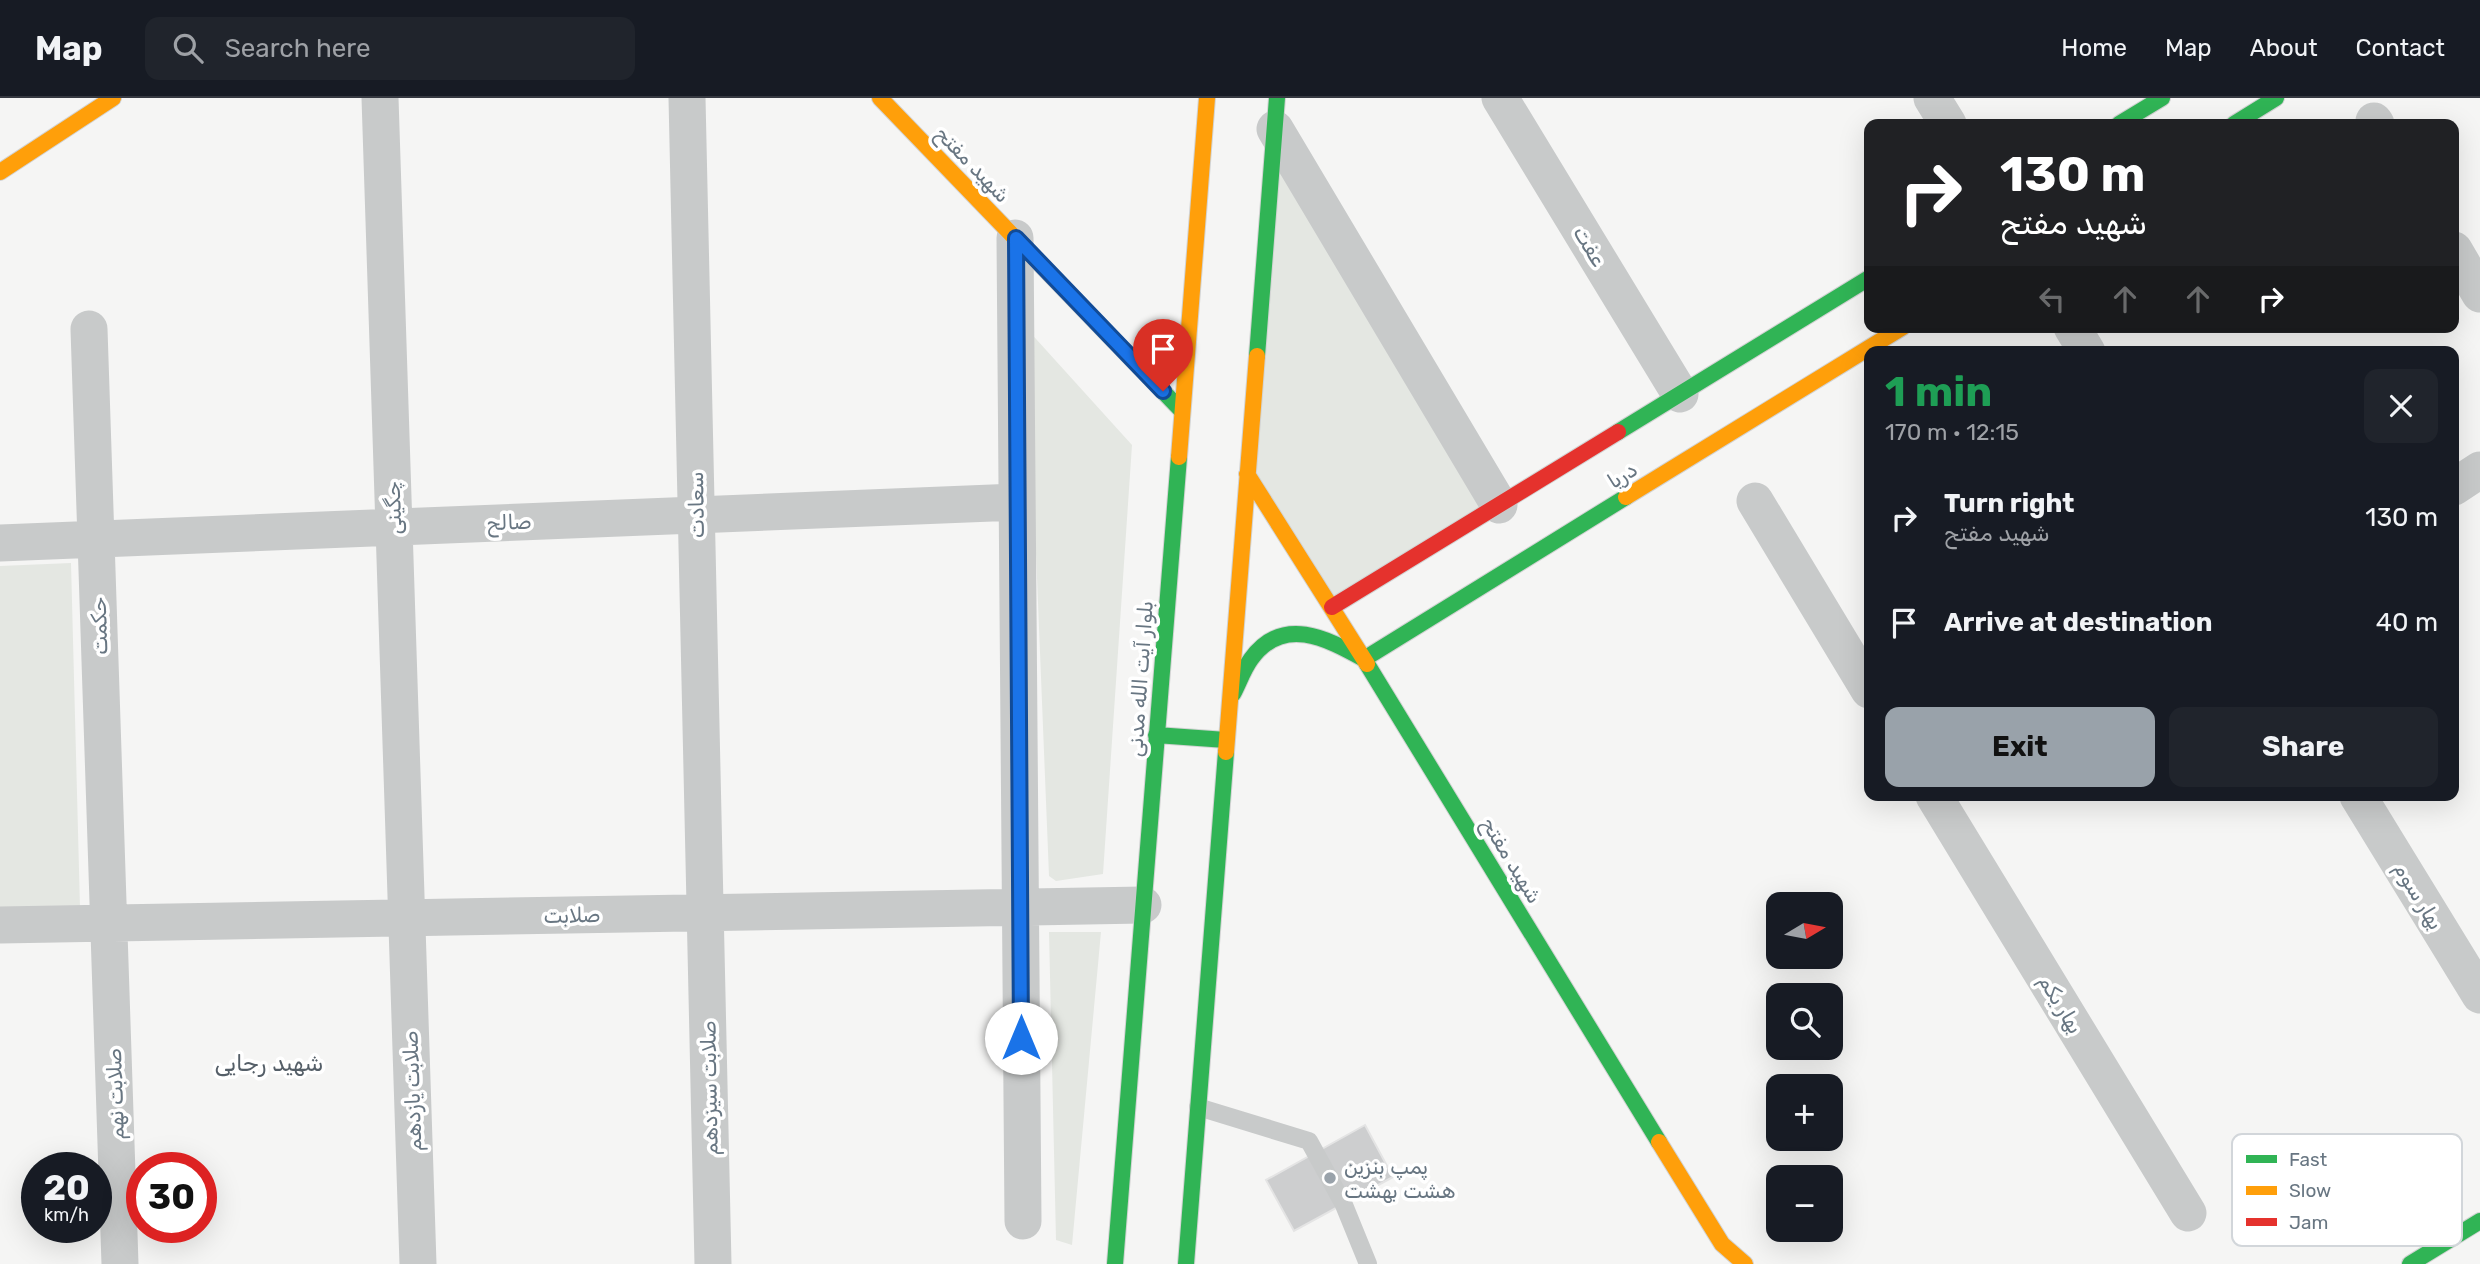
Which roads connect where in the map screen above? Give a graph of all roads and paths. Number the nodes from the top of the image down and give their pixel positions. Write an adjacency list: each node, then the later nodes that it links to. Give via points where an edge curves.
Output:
1 (113, 98): 14 (street)
2 (380, 98): 32 (street, چگینی)
3 (687, 98): 31 (street, سعادت)
4 (880, 98): 15 (street, شهید مفتح)
5 (1207, 98): 24 (street, بلوار آیت الله مدنی)
6 (1500, 98): 23 (street, عفت)
7 (1932, 98): 11 (street)
8 (2162, 98): 12 (street)
9 (2277, 98): 13 (street)
10 (1276, 113): 26 (street); 30 (street)
11 (1945, 119)
12 (2127, 119)
13 (2242, 119)
14 (0, 172)
15 (1016, 238): 24 (street, شهید مفتح); 29 (street)
16 (2459, 258): 18 (street)
17 (1864, 281): 23 (street, دریا)
18 (2480, 294)
19 (89, 329): 33 (street, حکمت)
20 (1893, 333): 21 (street, دریا)
21 (1872, 346)
22 (1864, 351): 36 (street, دریا)
23 (1680, 394): 30 (street, دریا)
24 (1182, 411): 39 (street, بلوار آیت الله مدنی)
25 (2480, 470): 27 (street)
26 (1247, 474): 35 (street, شهید مفتح); 38 (street)
27 (2459, 484)
28 (1755, 501): 37 (street)
29 (1017, 502): 31 (street, صالح); 44 (street)
30 (1499, 505): 35 (street, دریا)
31 (696, 514): 32 (street, صالح); 45 (street, سعادت)
32 (394, 527): 33 (street, صالح); 46 (street, چگینی)
33 (96, 539): 34 (street, صالح); 47 (street, حکمت)
34 (0, 543)
35 (1332, 607): 36 (street, شهید مفتح)
36 (1364, 659): 38 (street, via 1314,635 1290,632 1269,642 1252,658); 62 (street, شهید مفتح, via 1722,1244)
37 (1864, 682)
38 (1230, 700): 40 (street)
39 (1157, 735): 40 (street); 43 (street, بلوار آیت الله مدنی)
40 (1226, 740): 50 (street)
41 (1942, 801): 51 (street, بهار یکم)
42 (2361, 801): 49 (street, بهار سوم)
43 (1143, 905): 44 (street, صلابت); 59 (street, بلوار آیت الله مدنی)
44 (1020, 907): 45 (street, صلابت); 52 (street)
45 (705, 912): 46 (street, صلابت); 58 (street, صلابت سیزدهم)
46 (407, 918): 47 (street, صلابت); 57 (street, صلابت یازدهم)
47 (109, 923): 48 (street, صلابت); 56 (street, صلابت نهم)
48 (0, 925)
49 (2480, 995)
50 (1198, 1107): 60 (street); 61 (lane, via 1309,1141 1344,1205)
51 (2188, 1213)
52 (1023, 1221)
53 (2480, 1221): 54 (street)
54 (2462, 1232)
55 (2439, 1246): 63 (street)
56 (120, 1264)
57 (418, 1264)
58 (713, 1264)
59 (1115, 1264)
60 (1186, 1264)
61 (1368, 1264)
62 (1745, 1264)
63 (2410, 1264)

